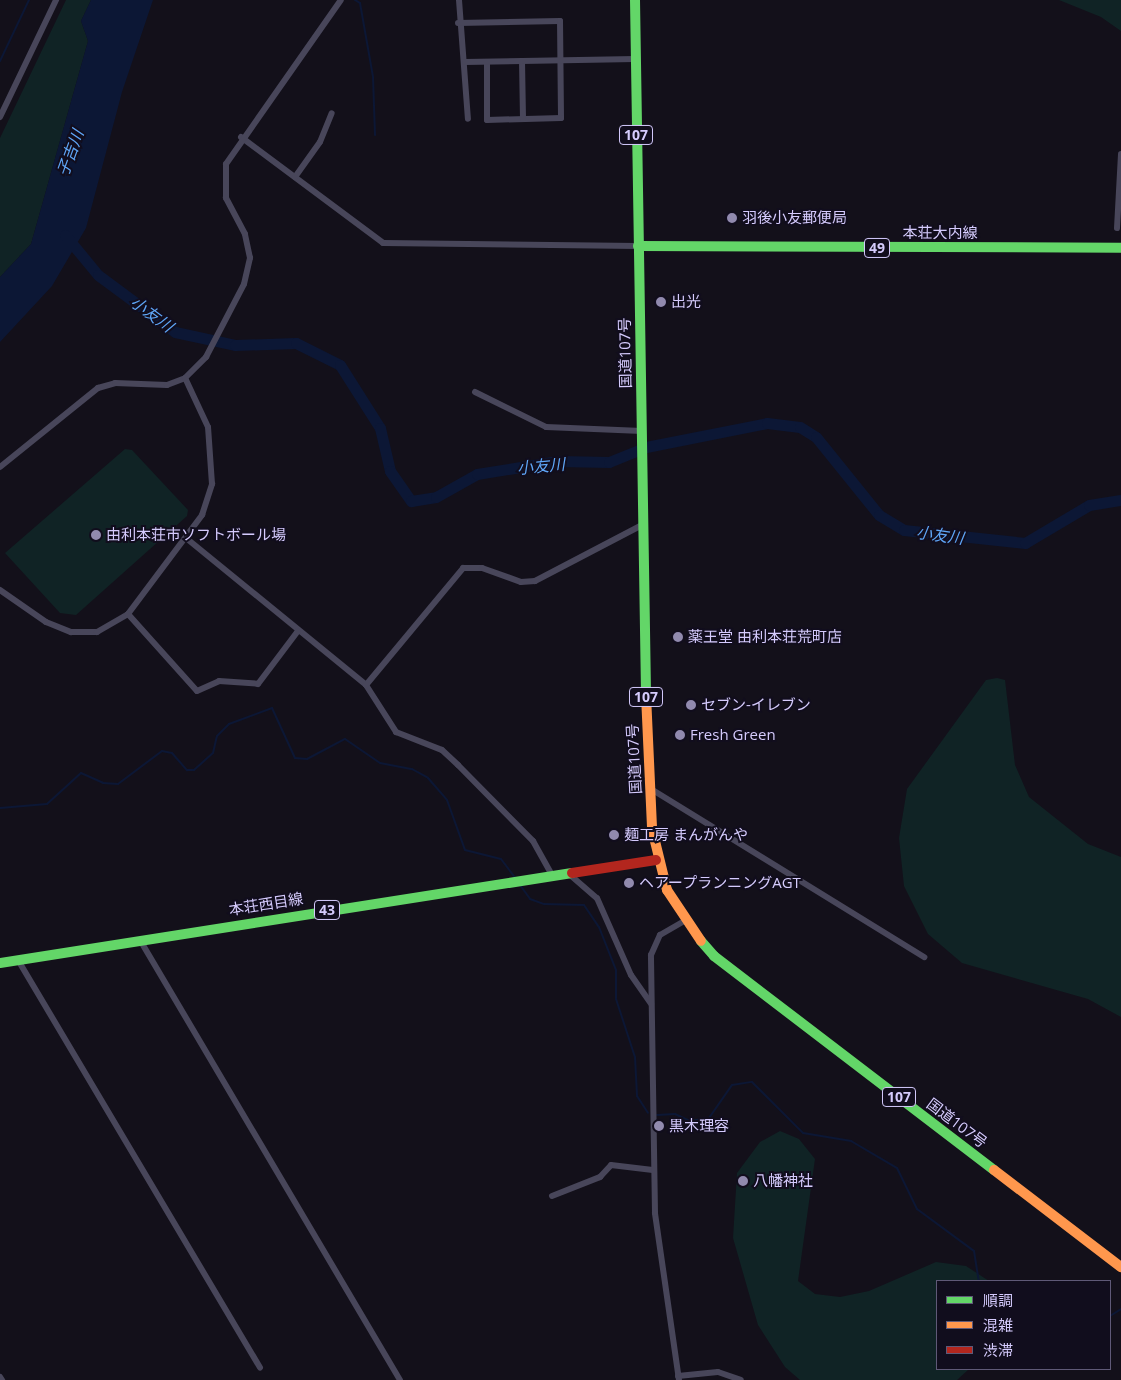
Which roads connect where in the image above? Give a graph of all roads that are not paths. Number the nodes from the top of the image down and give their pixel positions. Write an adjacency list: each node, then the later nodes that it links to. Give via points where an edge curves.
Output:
1 (56, 0): 12 (street)
2 (342, 0): 15 (street)
3 (459, 0): 5 (street)
4 (635, 0): 6 (main road, 国道107号 / 107)
5 (458, 24): 8 (street, via 560,21); 9 (street)
6 (635, 59): 8 (street); 19 (main road, 国道107号 / 107)
7 (522, 61): 8 (street); 10 (street); 14 (street)
8 (560, 61): 14 (street, via 561,118)
9 (465, 62): 10 (street); 13 (street)
10 (486, 62): 14 (street, via 487,120)
11 (332, 113): 17 (street, via 320,142)
12 (0, 117)
13 (468, 119)
14 (523, 119)
15 (241, 137): 17 (street); 21 (street, via 223,176 226,198 245,234 250,258 244,284 206,358)
16 (1121, 154): 18 (street)
17 (295, 177): 19 (street, via 383,243)
18 (1117, 228)
19 (638, 246): 20 (main road, 本荘大内線 / 49); 23 (main road, 国道107号 / 107)
20 (1121, 248)
21 (184, 378): 24 (street, via 167,384 115,383 98,388); 26 (street, via 208,427 212,484 202,515)
22 (475, 392): 23 (street, via 546,427)
23 (642, 435): 25 (main road, 国道107号 / 107)
24 (0, 467)
25 (645, 523): 30 (street, via 541,580 521,582 482,568 463,568); 31 (main road, 国道107号 / 107)
26 (186, 538): 28 (street); 29 (street)
27 (0, 590): 28 (street, via 46,622 71,632 102,630)
28 (128, 614): 29 (street, via 198,691 219,681 258,684)
29 (298, 632): 30 (street)
30 (366, 685): 34 (street, via 396,732 442,750 516,822)
31 (651, 789): 32 (main road, 国道107号 / 107); 37 (street)
32 (656, 860): 33 (main road, 本荘西目線 / 43); 35 (main road, 国道107号 / 107)
33 (569, 874): 34 (main road, 本荘西目線 / 43); 40 (street, via 597,898 631,975)
34 (553, 877): 36 (main road, 本荘西目線 / 43)
35 (684, 921): 40 (street, via 652,943); 43 (main road, 国道107号 / 107, via 714,956)
36 (140, 940): 38 (main road, 本荘西目線 / 43); 48 (street)
37 (924, 957)
38 (18, 960): 39 (main road, 本荘西目線 / 43); 44 (street)
39 (0, 963)
40 (651, 1005): 41 (street)
41 (653, 1170): 42 (street, via 612,1165 600,1177); 46 (street, via 657,1231)
42 (552, 1196)
43 (1121, 1267)
44 (260, 1368)
45 (0, 1377): 47 (street)
46 (678, 1378): 49 (street, via 718,1372)
47 (2, 1380)
48 (400, 1380)
49 (741, 1380)

